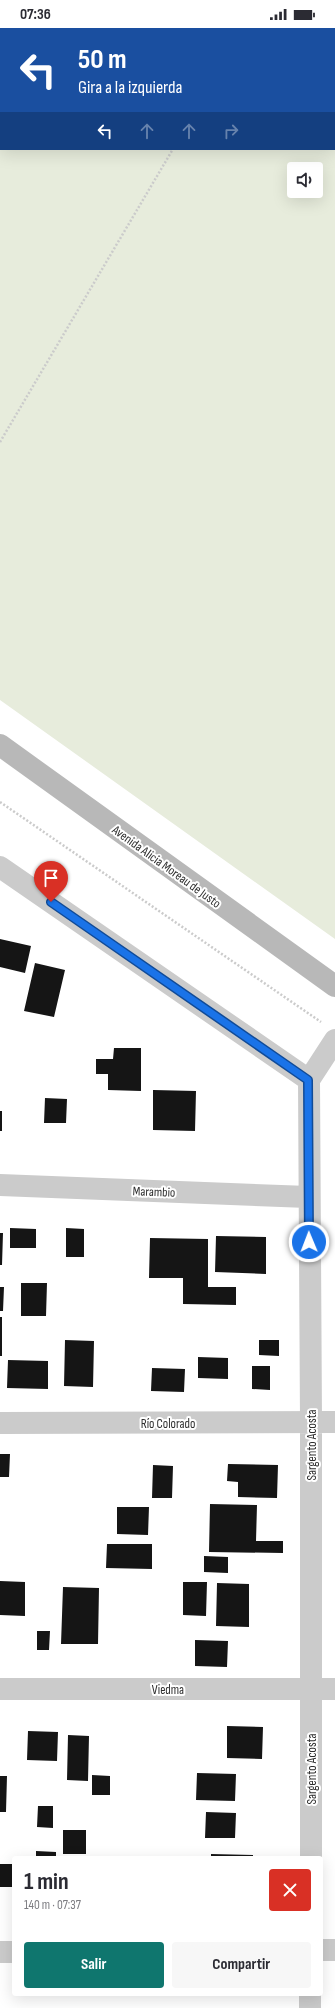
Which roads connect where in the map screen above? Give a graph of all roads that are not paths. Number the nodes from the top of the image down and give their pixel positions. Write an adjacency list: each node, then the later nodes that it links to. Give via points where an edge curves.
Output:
1 (0, 745): 3 (main road, Avenida Alicia Moreau de Justo)
2 (0, 867): 5 (street)
3 (335, 986)
4 (335, 1040): 5 (street)
5 (308, 1080): 7 (street, Sargento Acosta)
6 (0, 1185): 7 (street, Marambio)
7 (308, 1196): 8 (street, Sargento Acosta)
8 (311, 1422): 9 (street, Río Colorado); 10 (street, Río Colorado); 13 (street, Sargento Acosta)
9 (335, 1422)
10 (0, 1423)
11 (335, 1688): 13 (street, Viedma)
12 (0, 1689): 13 (street, Viedma)
13 (312, 1689): 14 (street, Sargento Acosta)
14 (311, 1856)
15 (323, 1950): 16 (street)
16 (335, 1950)
17 (0, 1952): 18 (street)
18 (12, 1952)
19 (310, 1996): 20 (street)
20 (310, 2008)

